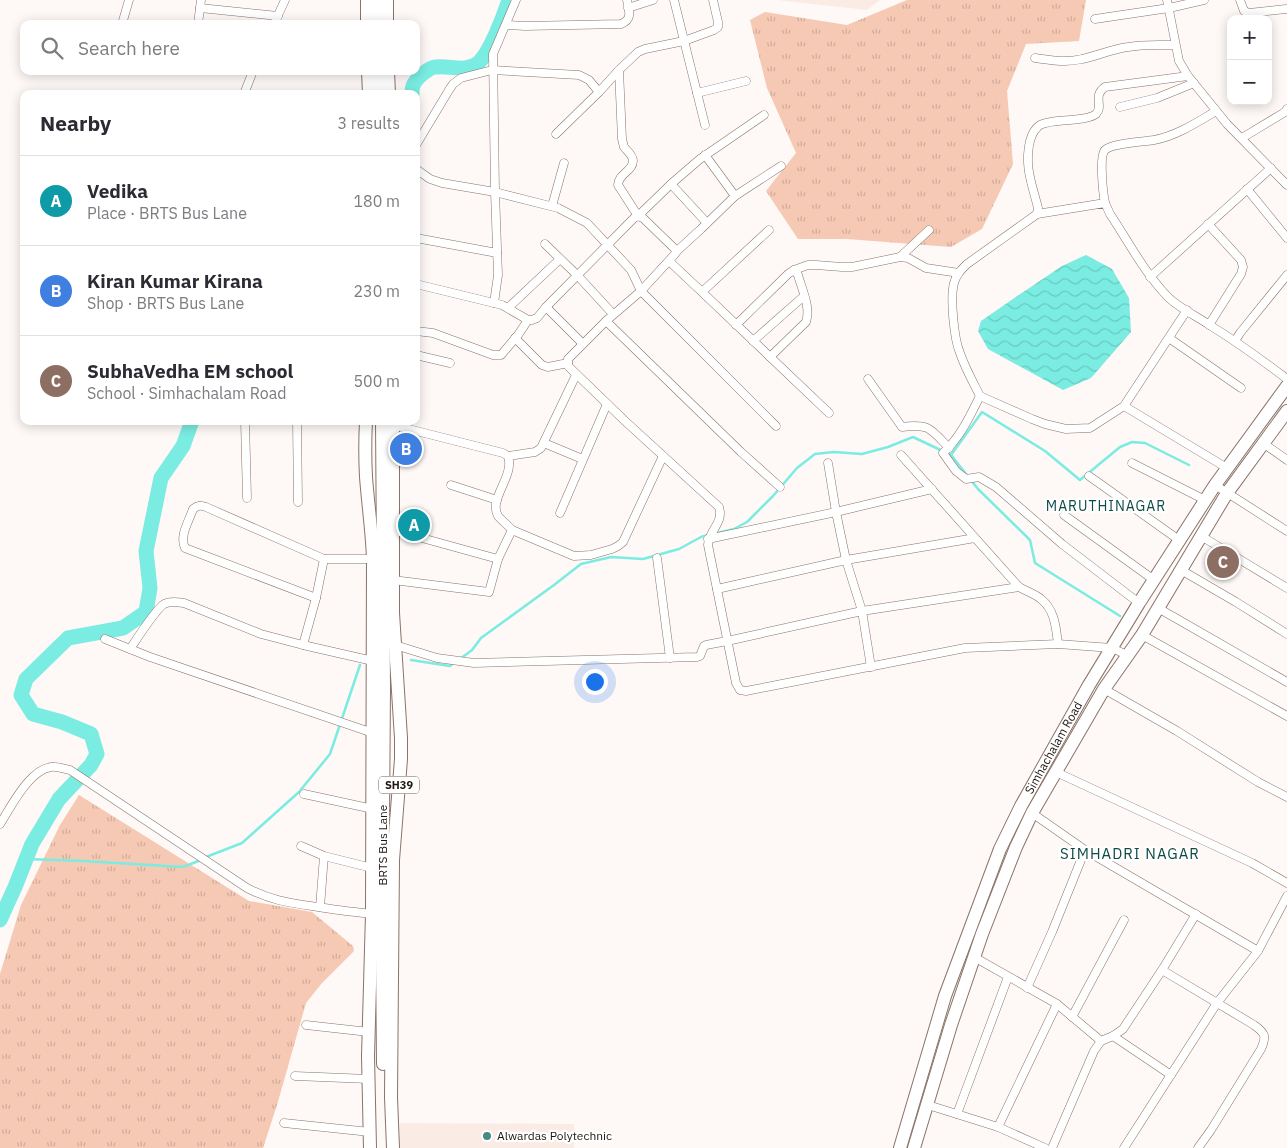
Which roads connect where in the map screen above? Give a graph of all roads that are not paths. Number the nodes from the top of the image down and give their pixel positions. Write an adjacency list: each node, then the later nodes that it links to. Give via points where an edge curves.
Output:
1 (129, 0): 19 (street)
2 (285, 0): 21 (street)
3 (367, 0): 22 (main road)
4 (376, 0): 23 (main road)
5 (387, 0): 24 (main road)
6 (516, 0): 25 (street)
7 (654, 0): 15 (street)
8 (674, 0): 26 (street)
9 (713, 0): 26 (street, via 718,27)
10 (1167, 0): 16 (street)
11 (1204, 0): 16 (street)
12 (1240, 0): 17 (street, via 1244,11)
13 (1284, 0): 17 (street)
14 (200, 4): 20 (street); 21 (street)
15 (628, 4): 25 (street, via 629,18 621,24)
16 (1169, 8): 18 (street); 27 (street)
17 (1287, 10)
18 (1095, 19)
19 (123, 20)
20 (198, 20)
21 (276, 20)
22 (367, 20)
23 (376, 20)
24 (387, 20)
25 (506, 25): 29 (street, via 493,54)
26 (684, 41): 30 (street, via 638,52); 43 (street)
27 (1175, 46): 28 (street, via 1125,47 1073,61); 35 (street)
28 (1035, 58)
29 (492, 70): 42 (street, via 579,75 589,80); 50 (street, via 461,78 454,84); 60 (street)
30 (619, 70): 42 (street); 65 (street, via 622,138 633,163 618,185)
31 (252, 75): 38 (street)
32 (368, 75): 39 (main road)
33 (378, 75): 40 (main road)
34 (388, 75): 41 (main road)
35 (1188, 76): 37 (street); 64 (street, via 1105,87 1098,96 1096,114 1046,123 1036,128 1027,156)
36 (746, 81): 43 (street)
37 (1194, 83): 44 (street, via 1150,101); 45 (street)
38 (246, 90)
39 (369, 90)
40 (378, 90)
41 (389, 90)
42 (599, 92): 49 (street)
43 (697, 93): 48 (street)
44 (1120, 107)
45 (1216, 111): 51 (street); 62 (street, via 1173,135 1105,149 1102,156)
46 (1286, 111): 51 (street)
47 (764, 115): 52 (street)
48 (705, 125)
49 (556, 134)
50 (420, 138)
51 (1242, 138): 55 (street)
52 (706, 154): 57 (street); 61 (street)
53 (564, 164): 63 (street)
54 (781, 166): 61 (street)
55 (1271, 168): 58 (street); 59 (street)
56 (420, 172): 60 (street, via 442,183)
57 (671, 184): 65 (street); 66 (street)
58 (1287, 185)
59 (1247, 189): 67 (street); 70 (street)
60 (495, 192): 63 (street); 75 (street)
61 (735, 196): 66 (street)
62 (1105, 203): 64 (street); 83 (street)
63 (552, 206): 73 (street, via 587,223)
64 (1037, 214): 80 (street)
65 (638, 216): 73 (street); 74 (street)
66 (707, 223): 74 (street)
67 (1208, 224): 83 (street); 96 (street, via 1241,260 1243,267)
68 (769, 230): 86 (street)
69 (929, 230): 76 (street)
70 (1287, 238)
71 (420, 239): 75 (street)
72 (544, 244): 77 (street)
73 (608, 245): 82 (street); 85 (street, via 631,270)
74 (677, 250): 78 (street)
75 (497, 253): 88 (street)
76 (900, 257): 79 (street, via 842,267 808,265); 80 (street, via 926,268)
77 (560, 259): 82 (street); 90 (street)
78 (669, 261): 85 (street); 86 (street)
79 (794, 270): 87 (street); 95 (street)
80 (959, 272): 112 (street, via 954,283 953,300 959,352)
81 (1287, 275): 101 (street)
82 (578, 276): 89 (street); 92 (street)
83 (1150, 277): 91 (street, via 1175,304)
84 (420, 285): 88 (street)
85 (641, 291): 92 (street); 123 (street)
86 (702, 292): 95 (street)
87 (804, 296): 100 (street); 104 (street, via 808,309 806,322)
88 (494, 303): 90 (street)
89 (546, 307): 93 (street, via 537,318); 102 (street)
90 (508, 308): 93 (street)
91 (1187, 310): 96 (street); 99 (street)
92 (614, 314): 94 (street)
93 (528, 320): 98 (street)
94 (606, 321): 102 (street); 138 (street)
95 (736, 325): 100 (street)
96 (1209, 325): 101 (street)
97 (420, 331): 98 (street, via 433,333 493,356 500,355)
98 (515, 338): 106 (street, via 542,365)
99 (1169, 338): 111 (street); 114 (street)
100 (753, 341): 104 (street)
101 (1235, 341): 109 (street)
102 (582, 343): 106 (street)
103 (420, 356): 105 (street)
104 (770, 357): 116 (street)
105 (450, 363)
106 (568, 363): 107 (street)
107 (576, 375): 113 (street); 124 (street)
108 (868, 379): 126 (street, via 902,427 922,425 931,429)
109 (1287, 379)
110 (1287, 386): 134 (main road, Simhachalam Road)
111 (1241, 388)
112 (980, 396): 114 (street, via 1032,419 1066,428 1090,428); 126 (street)
113 (607, 404): 129 (street); 146 (street)
114 (1124, 406): 134 (street)
115 (1287, 411): 125 (main road)
116 (829, 413)
117 (245, 425): 141 (street)
118 (297, 425): 144 (street)
119 (366, 425): 157 (main road, SH39, via 366,477)
120 (389, 425): 148 (main road, SH39)
121 (389, 425): 226 (main road, BRTS Bus Lane, via 382,943)
122 (397, 425): 128 (street)
123 (776, 426)
124 (544, 443): 128 (street, via 535,452); 130 (street)
125 (1263, 443): 131 (street); 140 (main road)
126 (946, 450): 167 (street, via 956,471 966,479 979,478 996,487 1062,544)
127 (901, 455): 139 (street)
128 (508, 456): 142 (street, via 509,472)
129 (663, 456): 149 (street, via 623,542 612,549 574,556); 152 (street, via 719,507 721,514)
130 (580, 458)
131 (1287, 460)
132 (828, 463): 145 (street)
133 (1132, 463): 143 (street)
134 (1227, 468): 137 (main road, Simhachalam Road)
135 (1089, 476): 154 (street)
136 (451, 485): 142 (street)
137 (1215, 485): 140 (street); 143 (main road, Simhachalam Road)
138 (780, 487)
139 (932, 489): 145 (street); 153 (street)
140 (1227, 493): 150 (street); 151 (main road)
141 (247, 498)
142 (497, 500): 149 (street, via 499,516)
143 (1205, 500): 154 (main road, Simhachalam Road)
144 (298, 502)
145 (836, 512): 152 (street); 159 (street)
146 (560, 513)
147 (1064, 515): 162 (street)
148 (393, 530): 158 (street); 161 (main road, SH39)
149 (512, 530): 158 (street)
150 (1287, 531)
151 (1201, 536): 160 (main road); 164 (street)
152 (709, 538): 165 (street)
153 (975, 538): 159 (street); 163 (street)
154 (1179, 540): 162 (main road, Simhachalam Road)
155 (656, 558): 180 (street)
156 (324, 559): 157 (street); 166 (street); 166 (street, via 201,506 193,509 182,538 185,548)
157 (374, 559): 181 (main road, SH39)
158 (498, 559): 161 (street, via 489,592)
159 (846, 560): 165 (street); 169 (street)
160 (1181, 570): 168 (main road); 170 (street)
161 (393, 580): 176 (main road, SH39)
162 (1154, 580): 167 (main road, Simhachalam Road)
163 (1019, 587): 169 (street); 174 (street, via 1040,598 1050,608)
164 (1287, 588)
165 (717, 589): 173 (street)
166 (316, 598): 175 (street)
167 (1139, 603): 177 (main road, Simhachalam Road)
168 (1158, 608): 171 (main road); 183 (street)
169 (862, 611): 173 (street); 182 (street)
170 (1287, 634)
171 (1142, 635): 179 (main road); 185 (street)
172 (105, 639): 178 (street)
173 (727, 641): 180 (street, via 704,646 697,657); 182 (street, via 740,690)
174 (1058, 644): 177 (street); 182 (street, via 965,648)
175 (303, 645): 178 (street, via 261,634 184,603 174,602 164,603); 181 (street)
176 (395, 645): 180 (street, via 437,658 474,663); 227 (main road, SH39, via 401,752 393,860)
177 (1112, 648): 179 (street); 190 (main road, Simhachalam Road)
178 (130, 649): 186 (street)
179 (1127, 655): 184 (main road)
180 (670, 658)
181 (373, 661): 186 (main road, SH39)
182 (871, 667)
183 (1287, 682)
184 (1104, 689): 187 (main road); 189 (street)
185 (1287, 716)
186 (373, 733): 191 (main road, SH39)
187 (1056, 772): 192 (main road); 198 (street, via 1252,863)
188 (304, 794): 191 (street)
189 (1287, 797)
190 (1020, 806): 192 (main road); 219 (main road, Simhachalam Road, via 1000,849 945,996)
191 (373, 809): 197 (main road, SH39)
192 (1032, 813): 195 (street); 205 (main road)
193 (0, 824): 200 (street, via 35,774 51,766 70,770 247,888 280,901)
194 (301, 846): 196 (street)
195 (1085, 850): 202 (street); 208 (street)
196 (324, 856): 197 (street); 200 (street)
197 (372, 868): 201 (main road, SH39)
198 (1287, 884)
199 (1287, 896): 204 (street)
200 (320, 907): 201 (street)
201 (372, 914): 213 (main road, SH39)
202 (1196, 914): 204 (street); 206 (street)
203 (1124, 920): 211 (street)
204 (1258, 950): 209 (street)
205 (974, 957): 207 (street); 220 (main road)
206 (1162, 970): 209 (street); 214 (street, via 1122,1029)
207 (1008, 977): 208 (street); 221 (street)
208 (1027, 988): 210 (street)
209 (1217, 1003): 216 (street); 233 (street, via 1265,1036 1261,1049)
210 (1057, 1004): 211 (street); 223 (street)
211 (1072, 1017): 215 (street)
212 (306, 1025): 213 (street)
213 (369, 1032): 218 (main road, SH39)
214 (1113, 1036): 215 (street); 216 (street)
215 (1101, 1041): 231 (street)
216 (1171, 1075): 232 (street)
217 (295, 1076): 218 (street)
218 (369, 1079): 224 (main road, SH39)
219 (913, 1101): 220 (main road); 228 (main road, Simhachalam Road)
220 (928, 1105): 221 (street); 229 (main road)
221 (956, 1114): 223 (street)
222 (284, 1123): 224 (street)
223 (998, 1128): 230 (street)
224 (370, 1132): 225 (main road, SH39)
225 (370, 1148)
226 (384, 1148)
227 (393, 1148)
228 (900, 1148)
229 (914, 1148)
230 (1045, 1148)
231 (1052, 1148)
232 (1124, 1148)
233 (1198, 1148)

